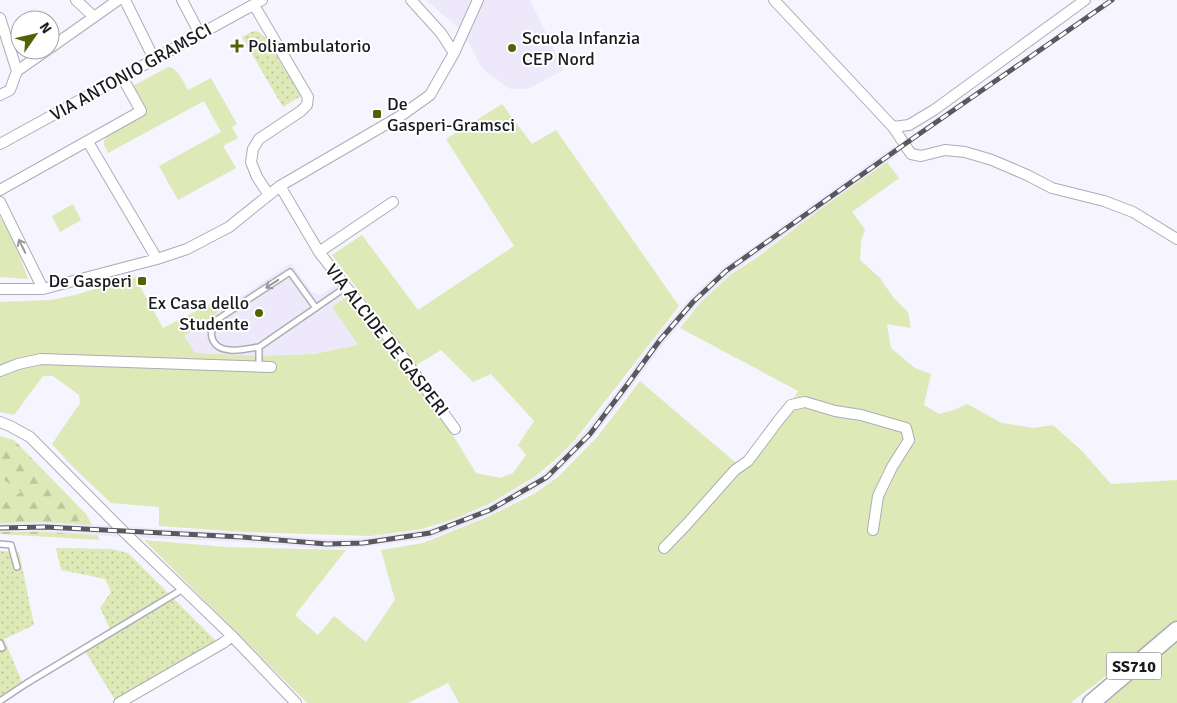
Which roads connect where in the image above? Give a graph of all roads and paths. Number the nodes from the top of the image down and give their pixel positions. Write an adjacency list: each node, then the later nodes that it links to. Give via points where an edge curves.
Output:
1 (76, 0): 10 (street)
2 (118, 0): 10 (street)
3 (125, 0): 15 (street)
4 (182, 0): 12 (street)
5 (411, 0): 14 (street, via 441,33)
6 (478, 0): 14 (street)
7 (774, 0): 20 (street)
8 (1085, 0): 20 (street, via 934,110 909,126)
9 (258, 2): 12 (street, VIA ANTONIO GRAMSCI); 25 (street, via 308,97 302,112 259,139 253,149 251,162)
10 (94, 17): 13 (street)
11 (0, 18): 17 (street)
12 (200, 34): 15 (street, VIA ANTONIO GRAMSCI)
13 (60, 41)
14 (454, 53): 23 (street, via 430,95 402,115)
15 (154, 59): 18 (street, VIA ANTONIO GRAMSCI)
16 (32, 60): 17 (street)
17 (17, 70): 19 (street, via 10,90)
18 (122, 77): 21 (street, via 141,111); 22 (street, VIA ANTONIO GRAMSCI)
19 (0, 96)
20 (893, 127): 28 (street, via 911,154 921,156 945,150 992,160 1052,188 1133,212)
21 (88, 142): 24 (street); 30 (street)
22 (0, 144)
23 (280, 186): 25 (street); 29 (street, VIA ALCIDE DE GASPERI)
24 (0, 190)
25 (269, 195): 30 (street, via 229,227 188,249)
26 (0, 202): 33 (street, one-way to 26)
27 (393, 202): 29 (street, VIA ALCIDE DE GASPERI)
28 (1177, 239)
29 (320, 252): 31 (street, VIA ALCIDE DE GASPERI)
30 (157, 259): 33 (street)
31 (346, 287): 34 (lane); 40 (street, VIA ALCIDE DE GASPERI, via 392,342)
32 (0, 289): 33 (street)
33 (44, 289)
34 (316, 308): 35 (lane); 35 (lane, one-way to 35, via 290,272 215,321 211,337 221,348)
35 (259, 347): 36 (lane)
36 (259, 366): 37 (street); 38 (street, via 41,358)
37 (272, 367)
38 (0, 371)
39 (0, 422): 45 (street, via 30,436)
40 (455, 429)
41 (873, 530): 43 (street, via 878,496 909,440 906,428 805,402 791,405 748,461 735,470)
42 (0, 544): 44 (lane, via 11,545)
43 (664, 548)
44 (18, 567)
45 (184, 589): 47 (street); 48 (lane)
46 (1177, 630): 51 (main road, SS710)
47 (232, 636): 49 (street); 50 (street)
48 (0, 701)
49 (119, 703)
50 (296, 703)
51 (1091, 703)

